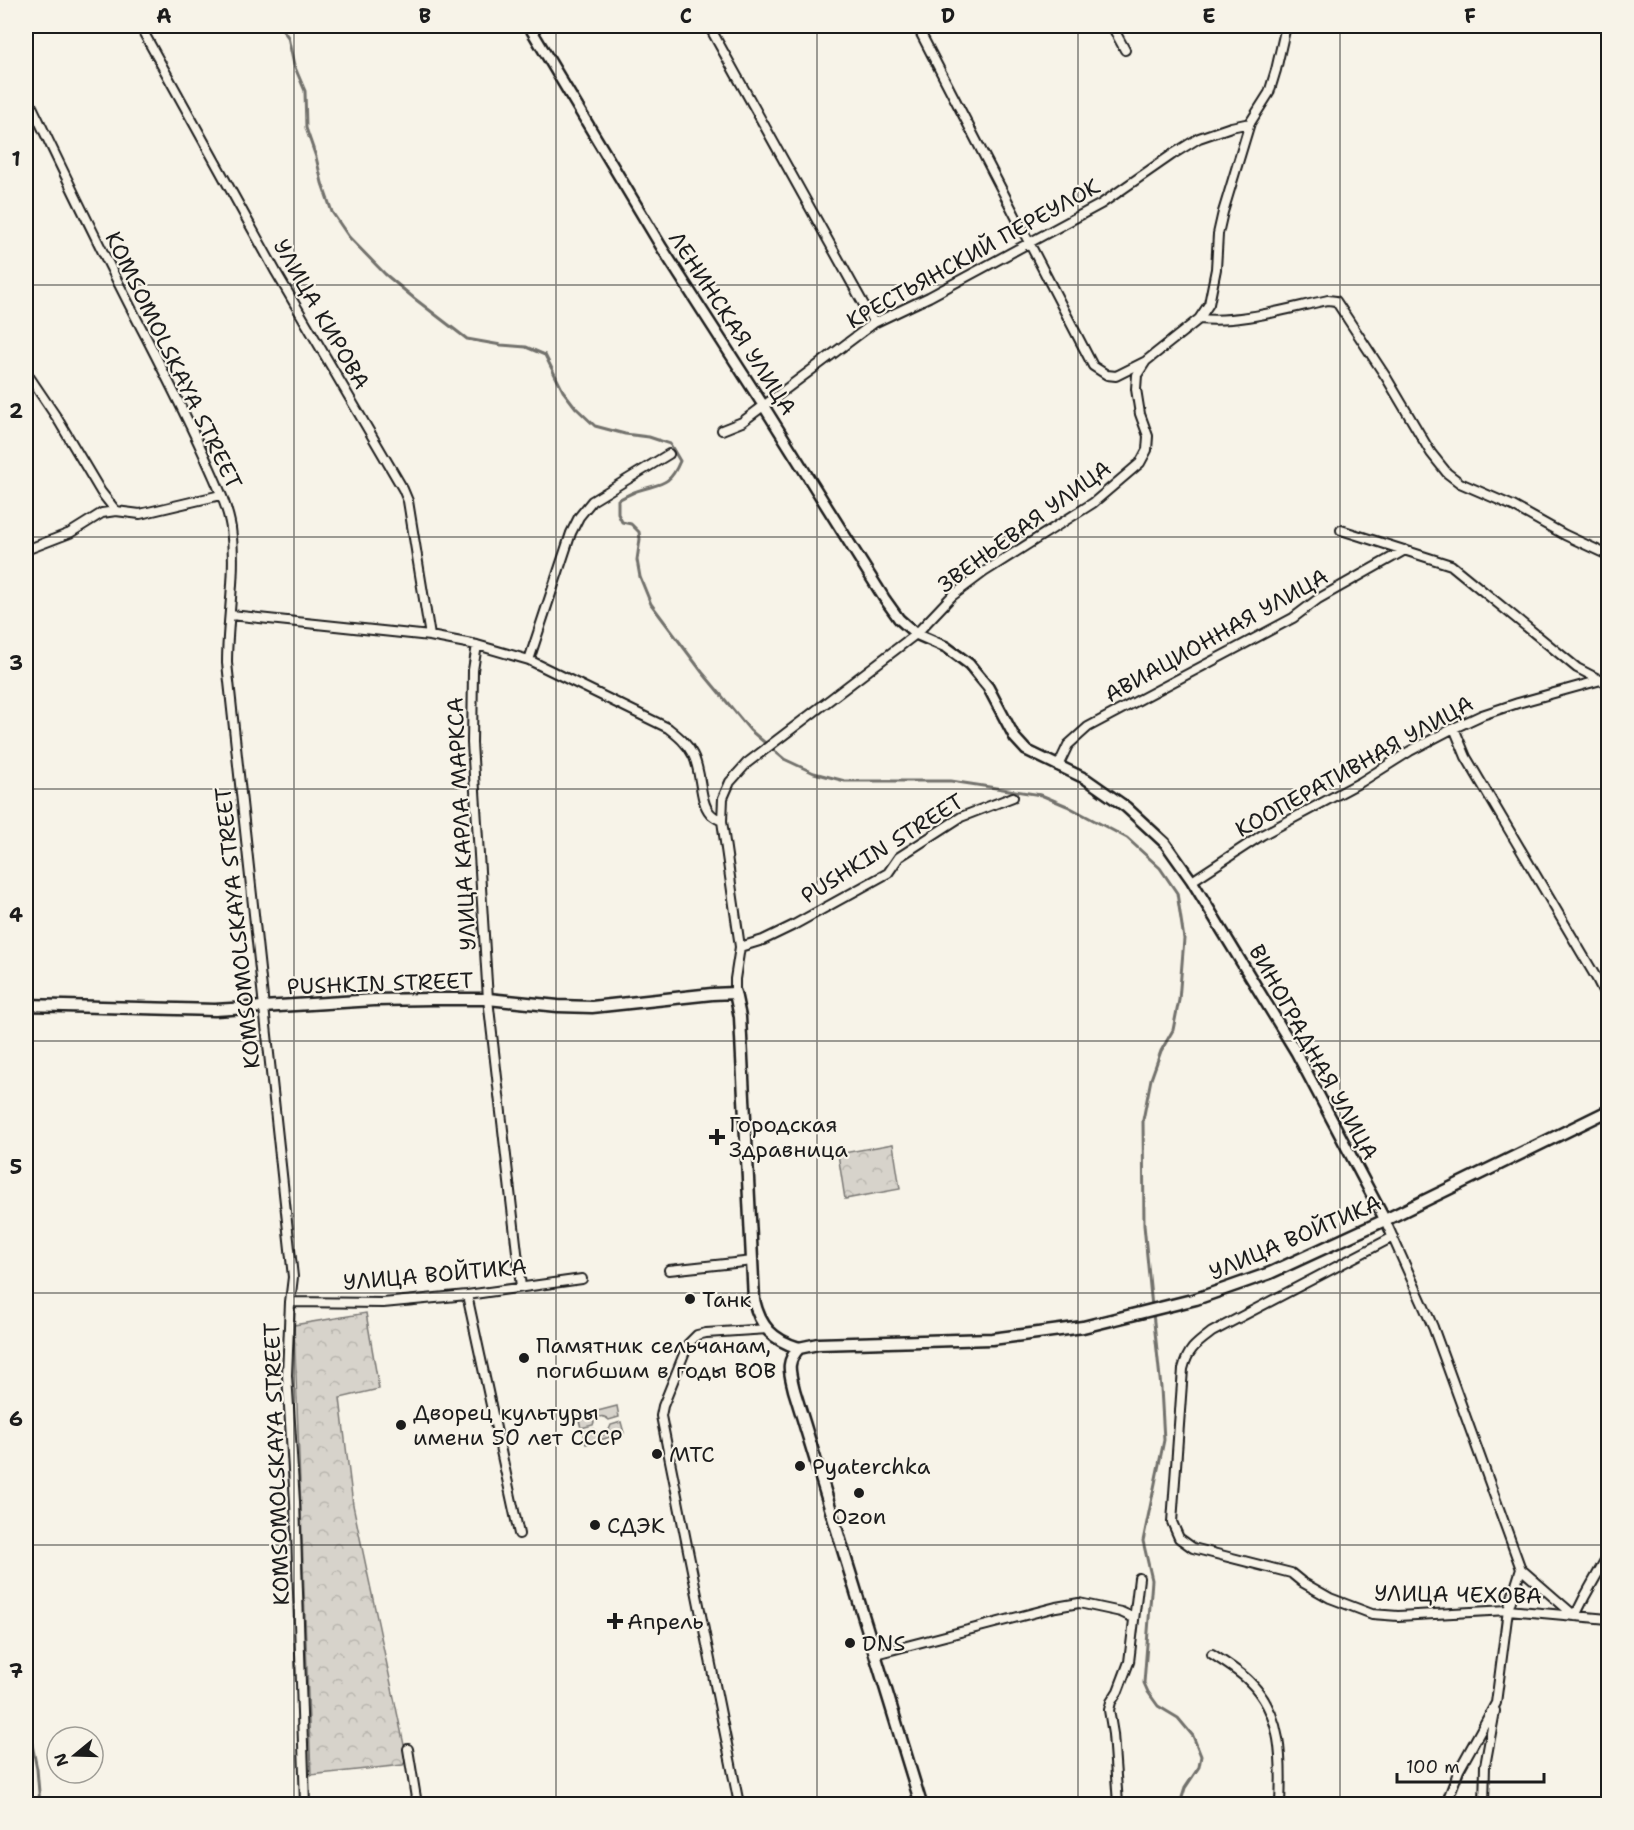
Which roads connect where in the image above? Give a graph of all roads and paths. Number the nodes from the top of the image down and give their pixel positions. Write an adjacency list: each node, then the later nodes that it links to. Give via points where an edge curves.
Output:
1 (140, 26): 26 (street, УЛИЦА КИРОВА, via 276,272 403,489)
2 (529, 26): 15 (street, ЛЕНИНСКАЯ УЛИЦА, via 662,248)
3 (709, 26): 12 (street)
4 (917, 26): 10 (street)
5 (1112, 26): 7 (street)
6 (1286, 26): 9 (street, via 1269,93)
7 (1125, 50)
8 (26, 94): 18 (street, KOMSOMOLSKAYA STREET)
9 (1250, 123): 10 (street, КРЕСТЬЯНСКИЙ ПЕРЕУЛОК, via 1199,138 1101,204); 11 (street, via 1218,234 1209,304)
10 (1030, 242): 12 (street, КРЕСТЬЯНСКИЙ ПЕРЕУЛОК); 13 (street, via 1093,366 1116,376)
11 (1199, 319): 13 (street); 23 (street, via 1237,319 1336,301 1447,473 1460,483)
12 (874, 323): 15 (street, КРЕСТЬЯНСКИЙ ПЕРЕУЛОК)
13 (1146, 361): 25 (street, ЗВЕНЬЕВАЯ УЛИЦА, via 1137,375 1136,389 1148,436 1147,450 1140,463 1093,503 952,596)
14 (26, 372): 19 (street)
15 (763, 405): 16 (street, КРЕСТЬЯНСКИЙ ПЕРЕУЛОК, via 742,422); 25 (street, ЛЕНИНСКАЯ УЛИЦА, via 884,598)
16 (722, 430)
17 (669, 454): 28 (street, via 592,501 579,517)
18 (221, 495): 19 (street, via 140,514); 24 (street, KOMSOMOLSKAYA STREET, via 231,527)
19 (116, 511): 21 (street, via 102,513 70,533)
20 (1341, 530): 22 (street)
21 (26, 550)
22 (1405, 550): 29 (street, via 1451,565 1577,668); 31 (street, АВИАЦИОННАЯ УЛИЦА, via 1318,599 1293,618 1088,727 1068,745)
23 (1608, 555)
24 (231, 615): 26 (street); 40 (street, KOMSOMOLSKAYA STREET, via 227,663)
25 (916, 634): 31 (street, ВИНОГРАДНАЯ УЛИЦА, via 946,647 969,664 988,687 1015,738 1026,750); 33 (street, ЗВЕНЬЕВАЯ УЛИЦА, via 745,765 730,782 723,798)
26 (430, 636): 27 (street)
27 (477, 645): 28 (street); 37 (street, УЛИЦА КАРЛА МАРКСА, via 472,744)
28 (529, 660): 33 (street, via 668,728 684,741 698,769 705,806)
29 (1605, 682): 30 (street, КООПЕРАТИВНАЯ УЛИЦА, via 1518,703)
30 (1454, 728): 34 (street, КООПЕРАТИВНАЯ УЛИЦА, via 1262,835); 38 (street, via 1466,757)
31 (1058, 766): 34 (street, ВИНОГРАДНАЯ УЛИЦА, via 1126,807 1165,843)
32 (1013, 797): 35 (street, PUSHKIN STREET, via 961,817 899,857 888,873 792,926)
33 (722, 821): 35 (street, ЗВЕНЬЕВАЯ УЛИЦА)
34 (1192, 881): 42 (street, ВИНОГРАДНАЯ УЛИЦА, via 1296,1052)
35 (740, 947): 36 (street, ЗВЕНЬЕВАЯ УЛИЦА)
36 (735, 993): 37 (main road, PUSHKIN STREET, via 592,1007); 44 (main road, via 740,1017)
37 (488, 999): 40 (main road, PUSHKIN STREET, via 374,1000); 47 (street, УЛИЦА КАРЛА МАРКСА)
38 (1608, 1001)
39 (26, 1005): 40 (main road, PUSHKIN STREET)
40 (263, 1008): 49 (street, KOMSOMOLSKAYA STREET, via 293,1277)
41 (1608, 1111): 42 (main road, УЛИЦА ВОЙТИКА)
42 (1385, 1220): 43 (street, ВИНОГРАДНАЯ УЛИЦА); 51 (main road, УЛИЦА ВОЙТИКА, via 1270,1273 1196,1299 1083,1327 992,1339 818,1344)
43 (1393, 1237): 54 (street, ВИНОГРАДНАЯ УЛИЦА, via 1433,1328); 56 (street, УЛИЦА ЧЕХОВА, via 1212,1332 1187,1355 1172,1522 1179,1538 1192,1548 1291,1573 1330,1598 1372,1614)
44 (753, 1261): 45 (street); 50 (main road, via 754,1300 758,1317)
45 (669, 1269)
46 (582, 1279): 47 (street, УЛИЦА ВОЙТИКА)
47 (521, 1287): 48 (street, УЛИЦА ВОЙТИКА)
48 (467, 1295): 49 (street, УЛИЦА ВОЙТИКА, via 383,1303); 52 (street)
49 (290, 1302): 64 (street, KOMSOMOLSKAYA STREET, via 287,1375)
50 (768, 1329): 51 (main road, via 774,1337); 66 (street, via 697,1335 688,1344 662,1416)
51 (799, 1348): 61 (main road, via 791,1356 789,1367 794,1390)
52 (519, 1534)
53 (1608, 1555): 57 (street)
54 (1521, 1569): 56 (street); 57 (street)
55 (1139, 1578): 58 (street)
56 (1508, 1610): 57 (street, УЛИЦА ЧЕХОВА); 62 (street)
57 (1575, 1616): 59 (street, УЛИЦА ЧЕХОВА)
58 (1134, 1618): 61 (street, via 1079,1603); 68 (street, via 1129,1662 1109,1710)
59 (1608, 1619)
60 (1212, 1653): 69 (street, via 1249,1680 1273,1718 1281,1770)
61 (876, 1654): 67 (main road)
62 (1496, 1703): 70 (street, via 1459,1770); 71 (street, via 1485,1766)
63 (408, 1749): 65 (street)
64 (305, 1804)
65 (417, 1804)
66 (739, 1804)
67 (921, 1804)
68 (1118, 1804)
69 (1280, 1804)
70 (1446, 1804)
71 (1484, 1804)

